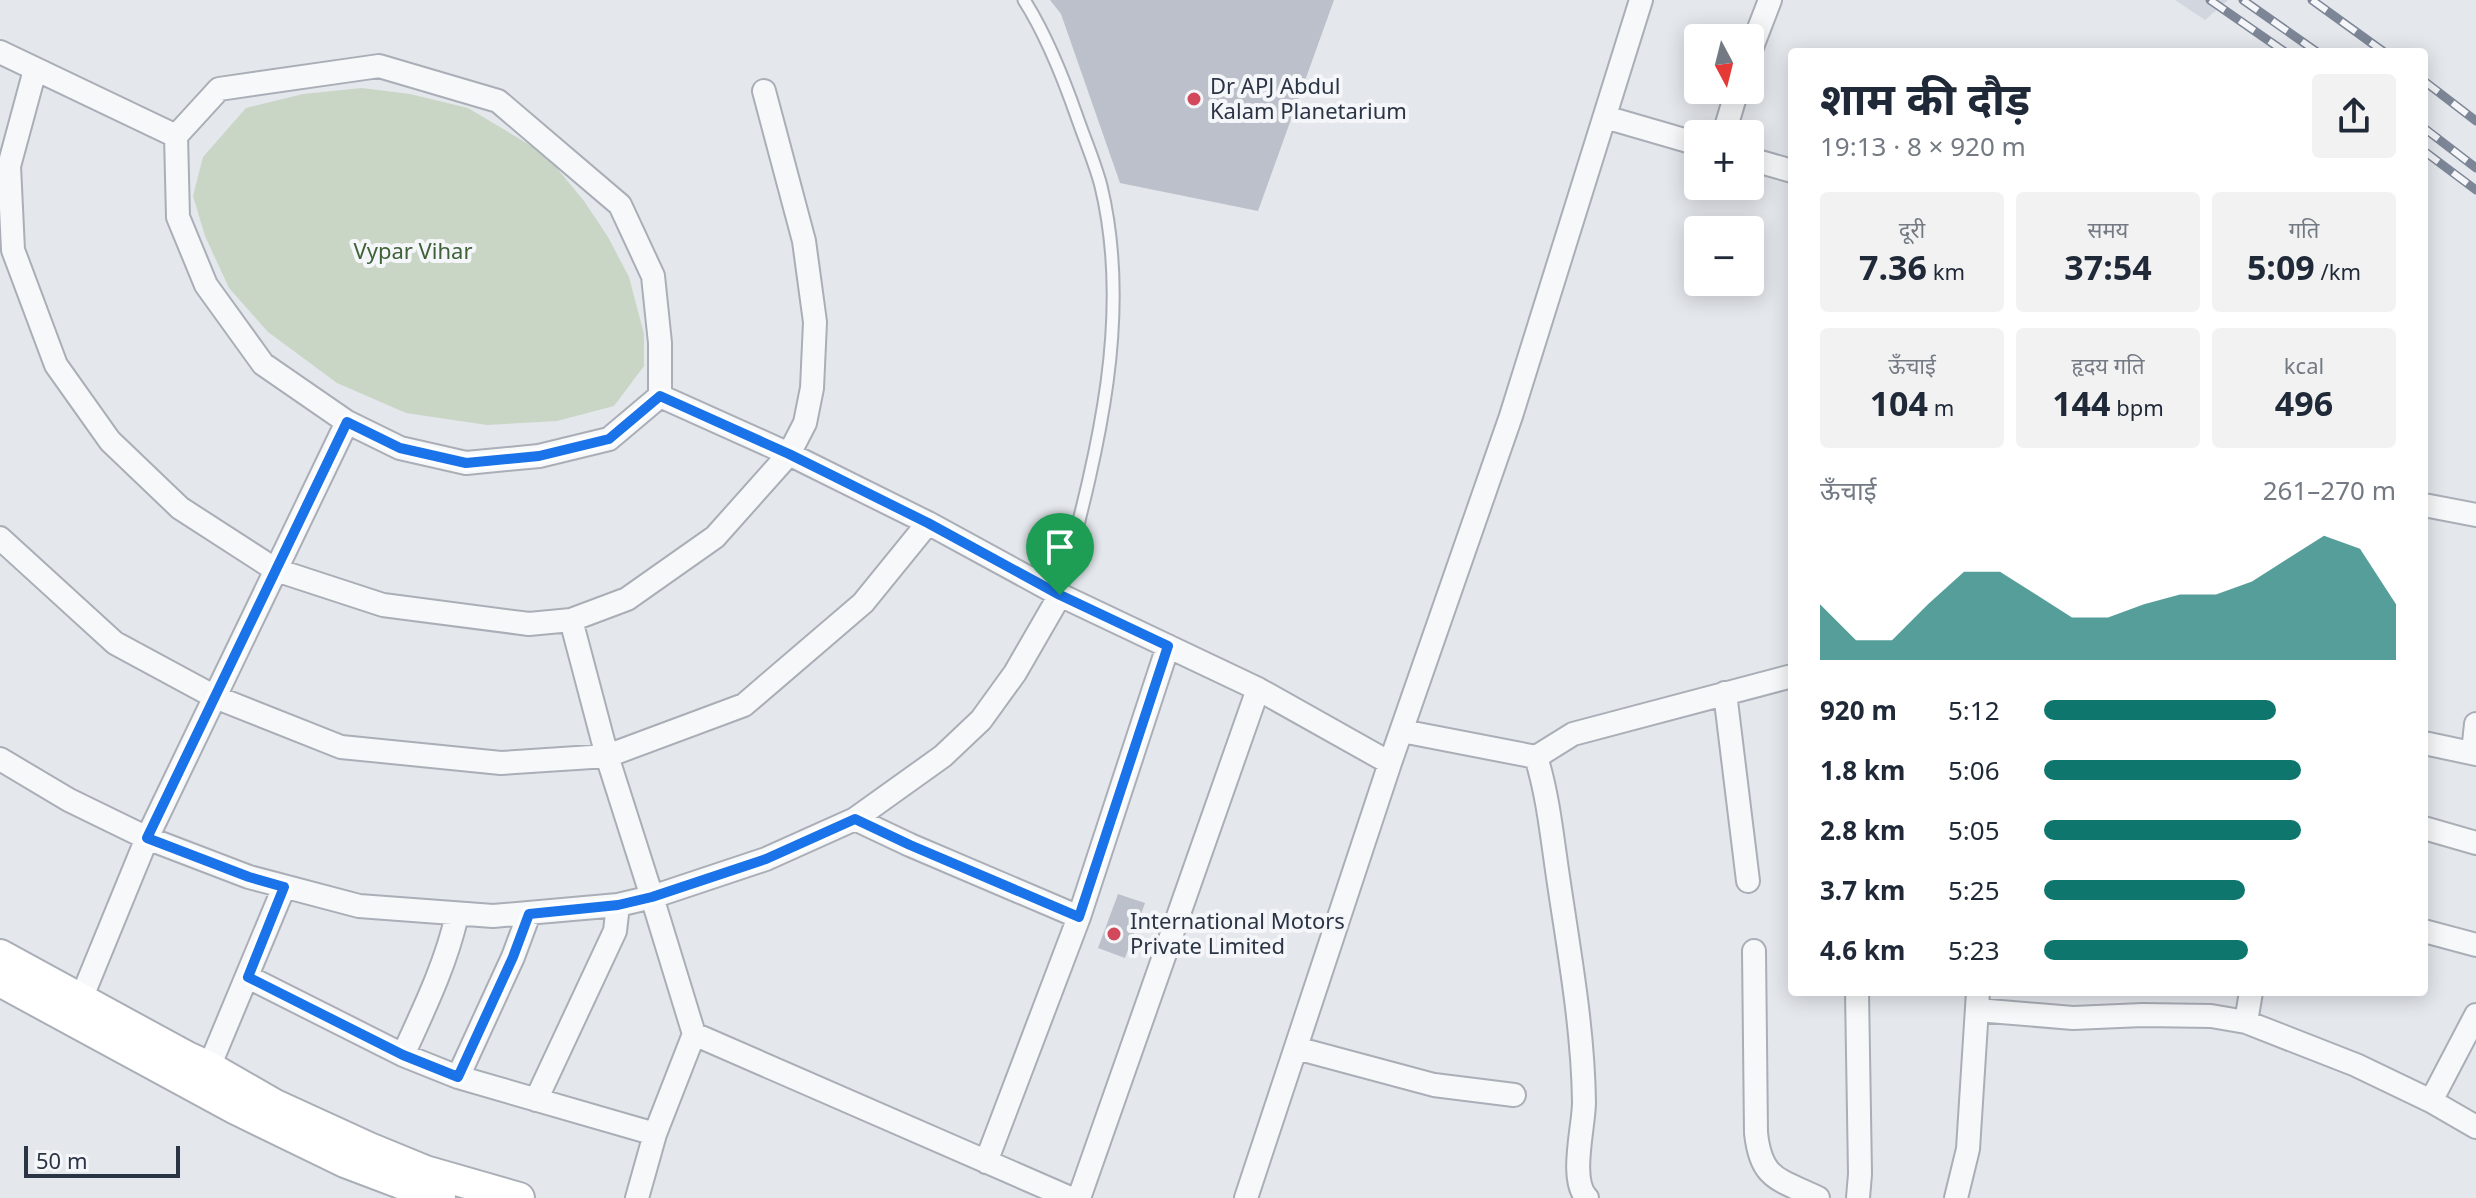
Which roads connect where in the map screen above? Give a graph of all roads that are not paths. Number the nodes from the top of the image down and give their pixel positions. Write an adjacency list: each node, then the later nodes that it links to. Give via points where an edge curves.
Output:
1 (1024, 0): 21 (lane, via 1063,79 1101,185 1112,256 1113,338 1093,468)
2 (1641, 0): 8 (street)
3 (1770, 0): 4 (street)
4 (1761, 24)
5 (0, 52): 6 (street)
6 (35, 70): 9 (street); 20 (street, via 9,166 13,250 56,365 110,441 180,508)
7 (764, 91): 15 (street, via 804,241 815,322 812,388 805,423)
8 (1605, 117): 10 (street); 29 (street, via 1511,416)
9 (176, 136): 13 (street, via 219,89 379,66 498,101 620,205 653,276); 14 (street, via 178,217 206,285 263,364)
10 (1684, 140)
11 (1764, 163): 12 (street)
12 (1788, 170)
13 (660, 396): 14 (street, via 609,439 539,456 466,463 400,448); 15 (street)
14 (347, 422): 20 (street)
15 (789, 454): 18 (street); 22 (street, via 715,537 627,599)
16 (2428, 506): 17 (street)
17 (2476, 515)
18 (928, 523): 21 (street); 32 (street, via 863,603 744,705)
19 (0, 538): 27 (street, via 115,643)
20 (276, 570): 22 (street, via 383,605 529,624); 27 (street)
21 (1060, 595): 23 (street); 36 (street, via 981,720 943,756)
22 (571, 620): 32 (street)
23 (1168, 646): 25 (street); 46 (street)
24 (1788, 677): 26 (street)
25 (1258, 689): 35 (street); 74 (street)
26 (1725, 693): 33 (street, via 1573,734); 40 (street)
27 (215, 697): 32 (street, via 341,747 501,763); 38 (street)
28 (2476, 724): 31 (street)
29 (1402, 731): 33 (street); 35 (street)
30 (2428, 744): 31 (street)
31 (2474, 754)
32 (607, 756): 42 (street)
33 (1536, 757): 76 (street, via 1572,971 1584,1113 1578,1172)
34 (0, 759): 38 (street)
35 (1390, 763): 60 (street)
36 (855, 819): 42 (street, via 766,859); 46 (street)
37 (2428, 829): 39 (street)
38 (147, 838): 41 (street); 55 (street)
39 (2476, 843)
40 (1748, 881)
41 (284, 887): 45 (street, via 359,906); 51 (street)
42 (652, 897): 43 (street); 59 (street)
43 (618, 905): 44 (street); 65 (street, via 615,931)
44 (529, 914): 45 (street); 63 (street)
45 (457, 915): 61 (street, via 451,945)
46 (1079, 917): 69 (street)
47 (2428, 932): 48 (street)
48 (2476, 945)
49 (1754, 951): 77 (street, via 1758,1156 1779,1179)
50 (0, 955): 55 (main road)
51 (248, 977): 61 (street); 62 (street)
52 (0, 981): 70 (main road, via 236,1109)
53 (1857, 996): 78 (street)
54 (2250, 996): 58 (street)
55 (81, 999): 62 (main road)
56 (1978, 1001): 58 (street, via 2073,1018 2211,1016); 79 (street, via 1968,1149)
57 (2476, 1015): 66 (street)
58 (2246, 1022): 66 (street)
59 (694, 1034): 68 (street); 69 (street)
60 (1296, 1048): 64 (street, via 1434,1085); 75 (street)
61 (403, 1055): 63 (street)
62 (209, 1067): 71 (main road, via 275,1105 369,1148 425,1171)
63 (458, 1077): 65 (street)
64 (1514, 1095)
65 (536, 1100): 68 (street)
66 (2431, 1101): 67 (street)
67 (2476, 1127)
68 (655, 1134): 72 (street)
69 (986, 1162): 73 (street)
70 (428, 1196)
71 (519, 1198)
72 (637, 1198)
73 (1070, 1198)
74 (1079, 1198)
75 (1246, 1198)
76 (1587, 1198)
77 (1818, 1198)
78 (1858, 1198)
79 (1956, 1198)

